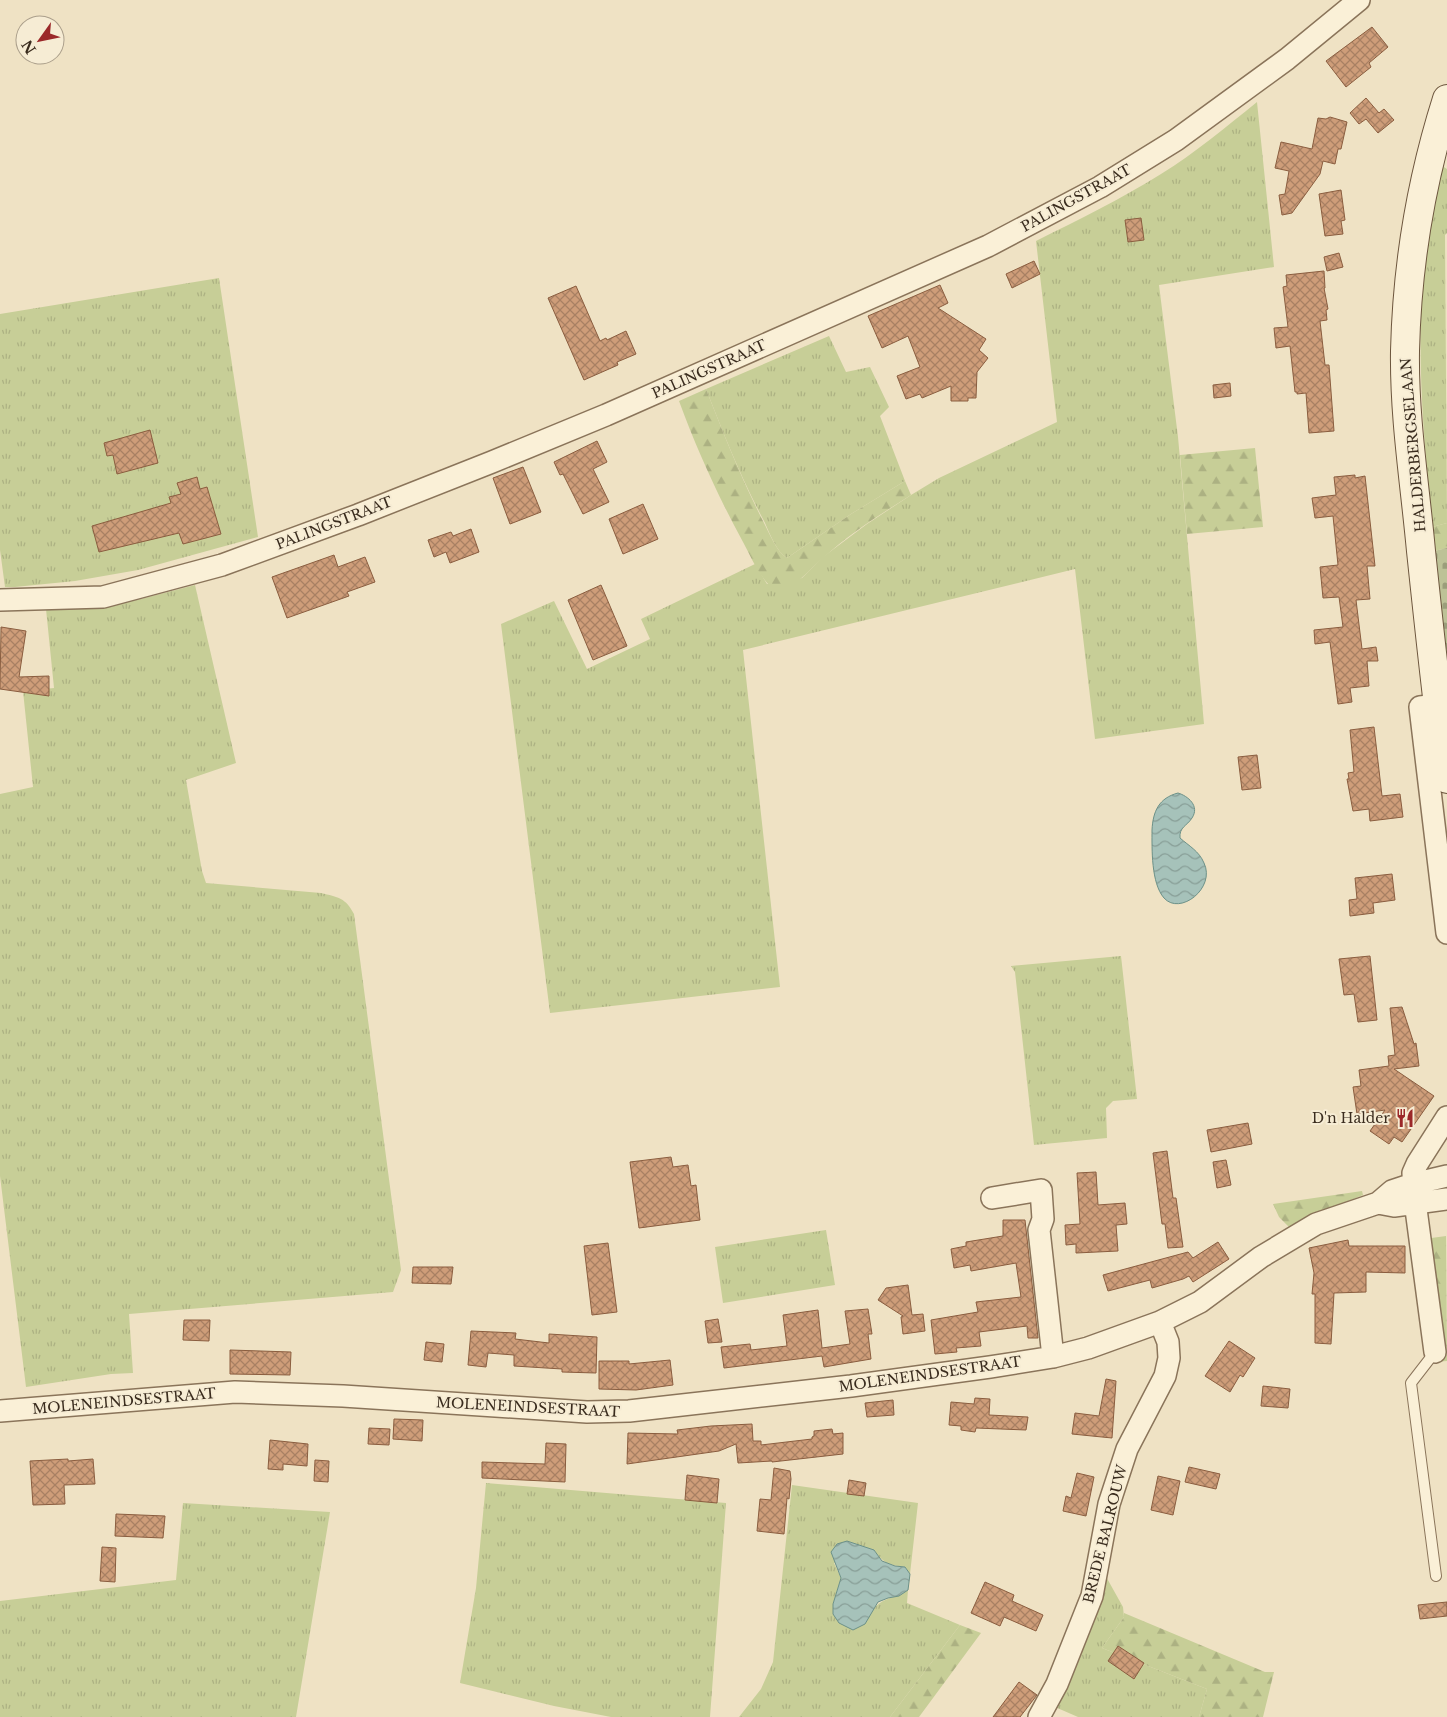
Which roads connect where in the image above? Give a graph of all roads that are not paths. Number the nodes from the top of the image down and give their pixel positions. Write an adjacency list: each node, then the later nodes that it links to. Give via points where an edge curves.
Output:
1 (1359, 0): 3 (street, PALINGSTRAAT, via 1287,60 1176,140 1100,187 979,250 536,444 222,565 103,597)
2 (1447, 99): 4 (main road, HALDERBERGSELAAN, via 1434,140 1414,238 1405,353 1408,420)
3 (0, 600)
4 (1437, 705): 5 (main road, HALDERBERGSELAAN); 6 (street, via 1420,707)
5 (1447, 779)
6 (1447, 933)
7 (1447, 1117): 9 (street, via 1413,1173)
8 (1447, 1176): 9 (street, MOLENEINDSESTRAAT)
9 (1414, 1194): 11 (street, MOLENEINDSESTRAAT); 12 (street, MOLENEINDSESTRAAT, via 1392,1191 1378,1203 1316,1224 1261,1256 1200,1302); 13 (street)
10 (992, 1198): 14 (street, via 1041,1190 1043,1219 1039,1230)
11 (1447, 1199)
12 (1160, 1322): 14 (street, MOLENEINDSESTRAAT); 17 (street, BREDE BALROUW, via 1168,1342 1166,1376 1127,1449 1109,1504 1092,1596 1057,1684)
13 (1435, 1352): 16 (lane, via 1411,1382)
14 (1053, 1357): 15 (street, MOLENEINDSESTRAAT, via 990,1368 629,1411 587,1412 235,1392)
15 (0, 1411)
16 (1436, 1576)
17 (1039, 1717)

